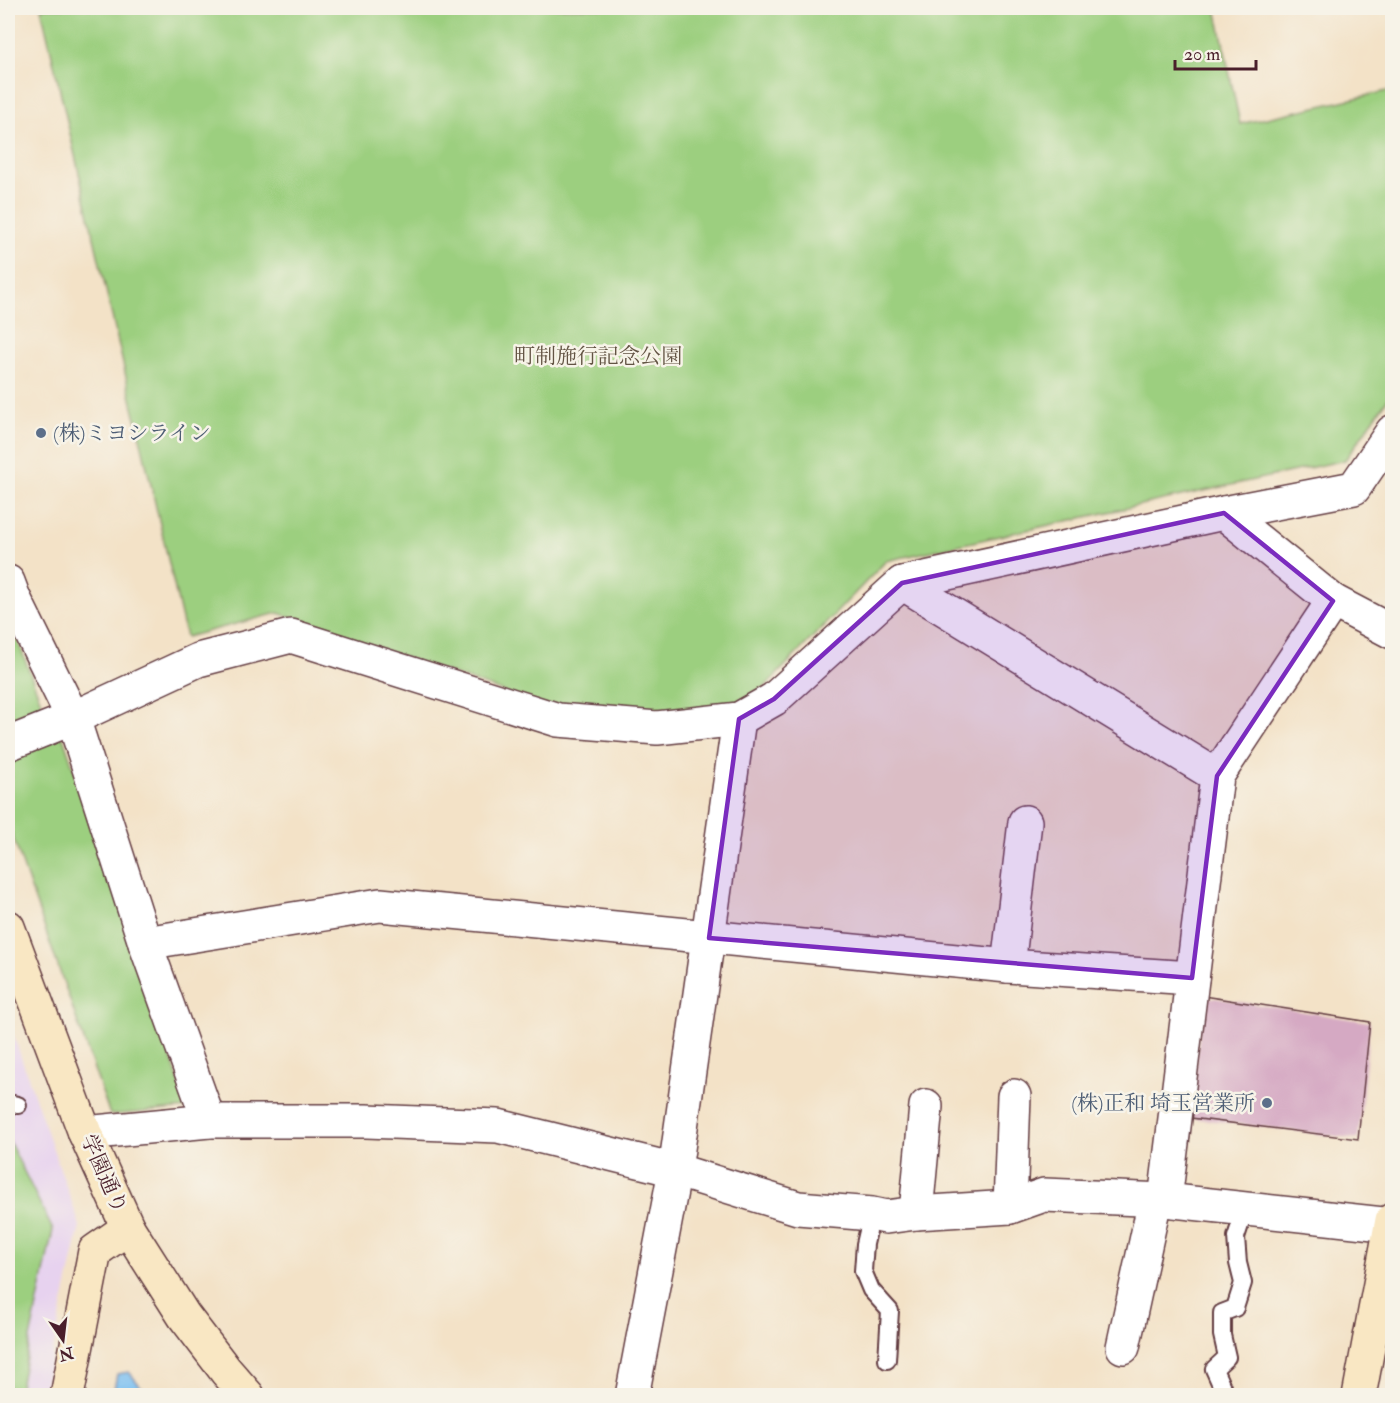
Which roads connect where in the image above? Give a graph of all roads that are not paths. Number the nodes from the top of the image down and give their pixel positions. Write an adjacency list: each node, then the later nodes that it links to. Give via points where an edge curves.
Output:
1 (1392, 432): 2 (street, via 1354,488)
2 (1224, 513): 4 (street); 5 (street)
3 (8, 582): 7 (street)
4 (902, 583): 8 (street, via 774,699); 10 (street)
5 (1333, 601): 6 (street); 10 (street)
6 (1392, 632)
7 (73, 718): 8 (street, via 198,660 291,636 558,720 657,728); 9 (street); 14 (street)
8 (739, 719): 13 (street)
9 (8, 744)
10 (1217, 776): 16 (street)
11 (1025, 822): 15 (street)
12 (8, 927): 20 (street, 学園通り)
13 (709, 938): 14 (street, via 380,904); 15 (street); 21 (street)
14 (145, 943): 19 (street)
15 (1008, 966): 16 (street)
16 (1192, 978): 22 (street)
17 (1014, 1096): 23 (street)
18 (926, 1106): 25 (street)
19 (209, 1120): 20 (street); 21 (street, via 498,1126)
20 (85, 1133): 28 (street, 学園通り)
21 (675, 1170): 26 (street, via 798,1208); 33 (street)
22 (1160, 1200): 23 (street, via 1044,1196); 24 (street); 29 (street)
23 (1010, 1207): 25 (street)
24 (1245, 1210): 27 (street); 34 (lane, via 1236,1237 1243,1283 1235,1308 1221,1313 1227,1357 1214,1369)
25 (916, 1213): 26 (street, via 886,1217)
26 (872, 1214): 30 (lane, via 863,1271 871,1290 890,1311)
27 (1392, 1223): 35 (street)
28 (128, 1228): 31 (street, via 95,1251); 32 (street, 学園通り, via 184,1316)
29 (1123, 1347)
30 (887, 1360)
31 (67, 1395)
32 (248, 1395)
33 (632, 1395)
34 (1226, 1395)
35 (1359, 1395)

